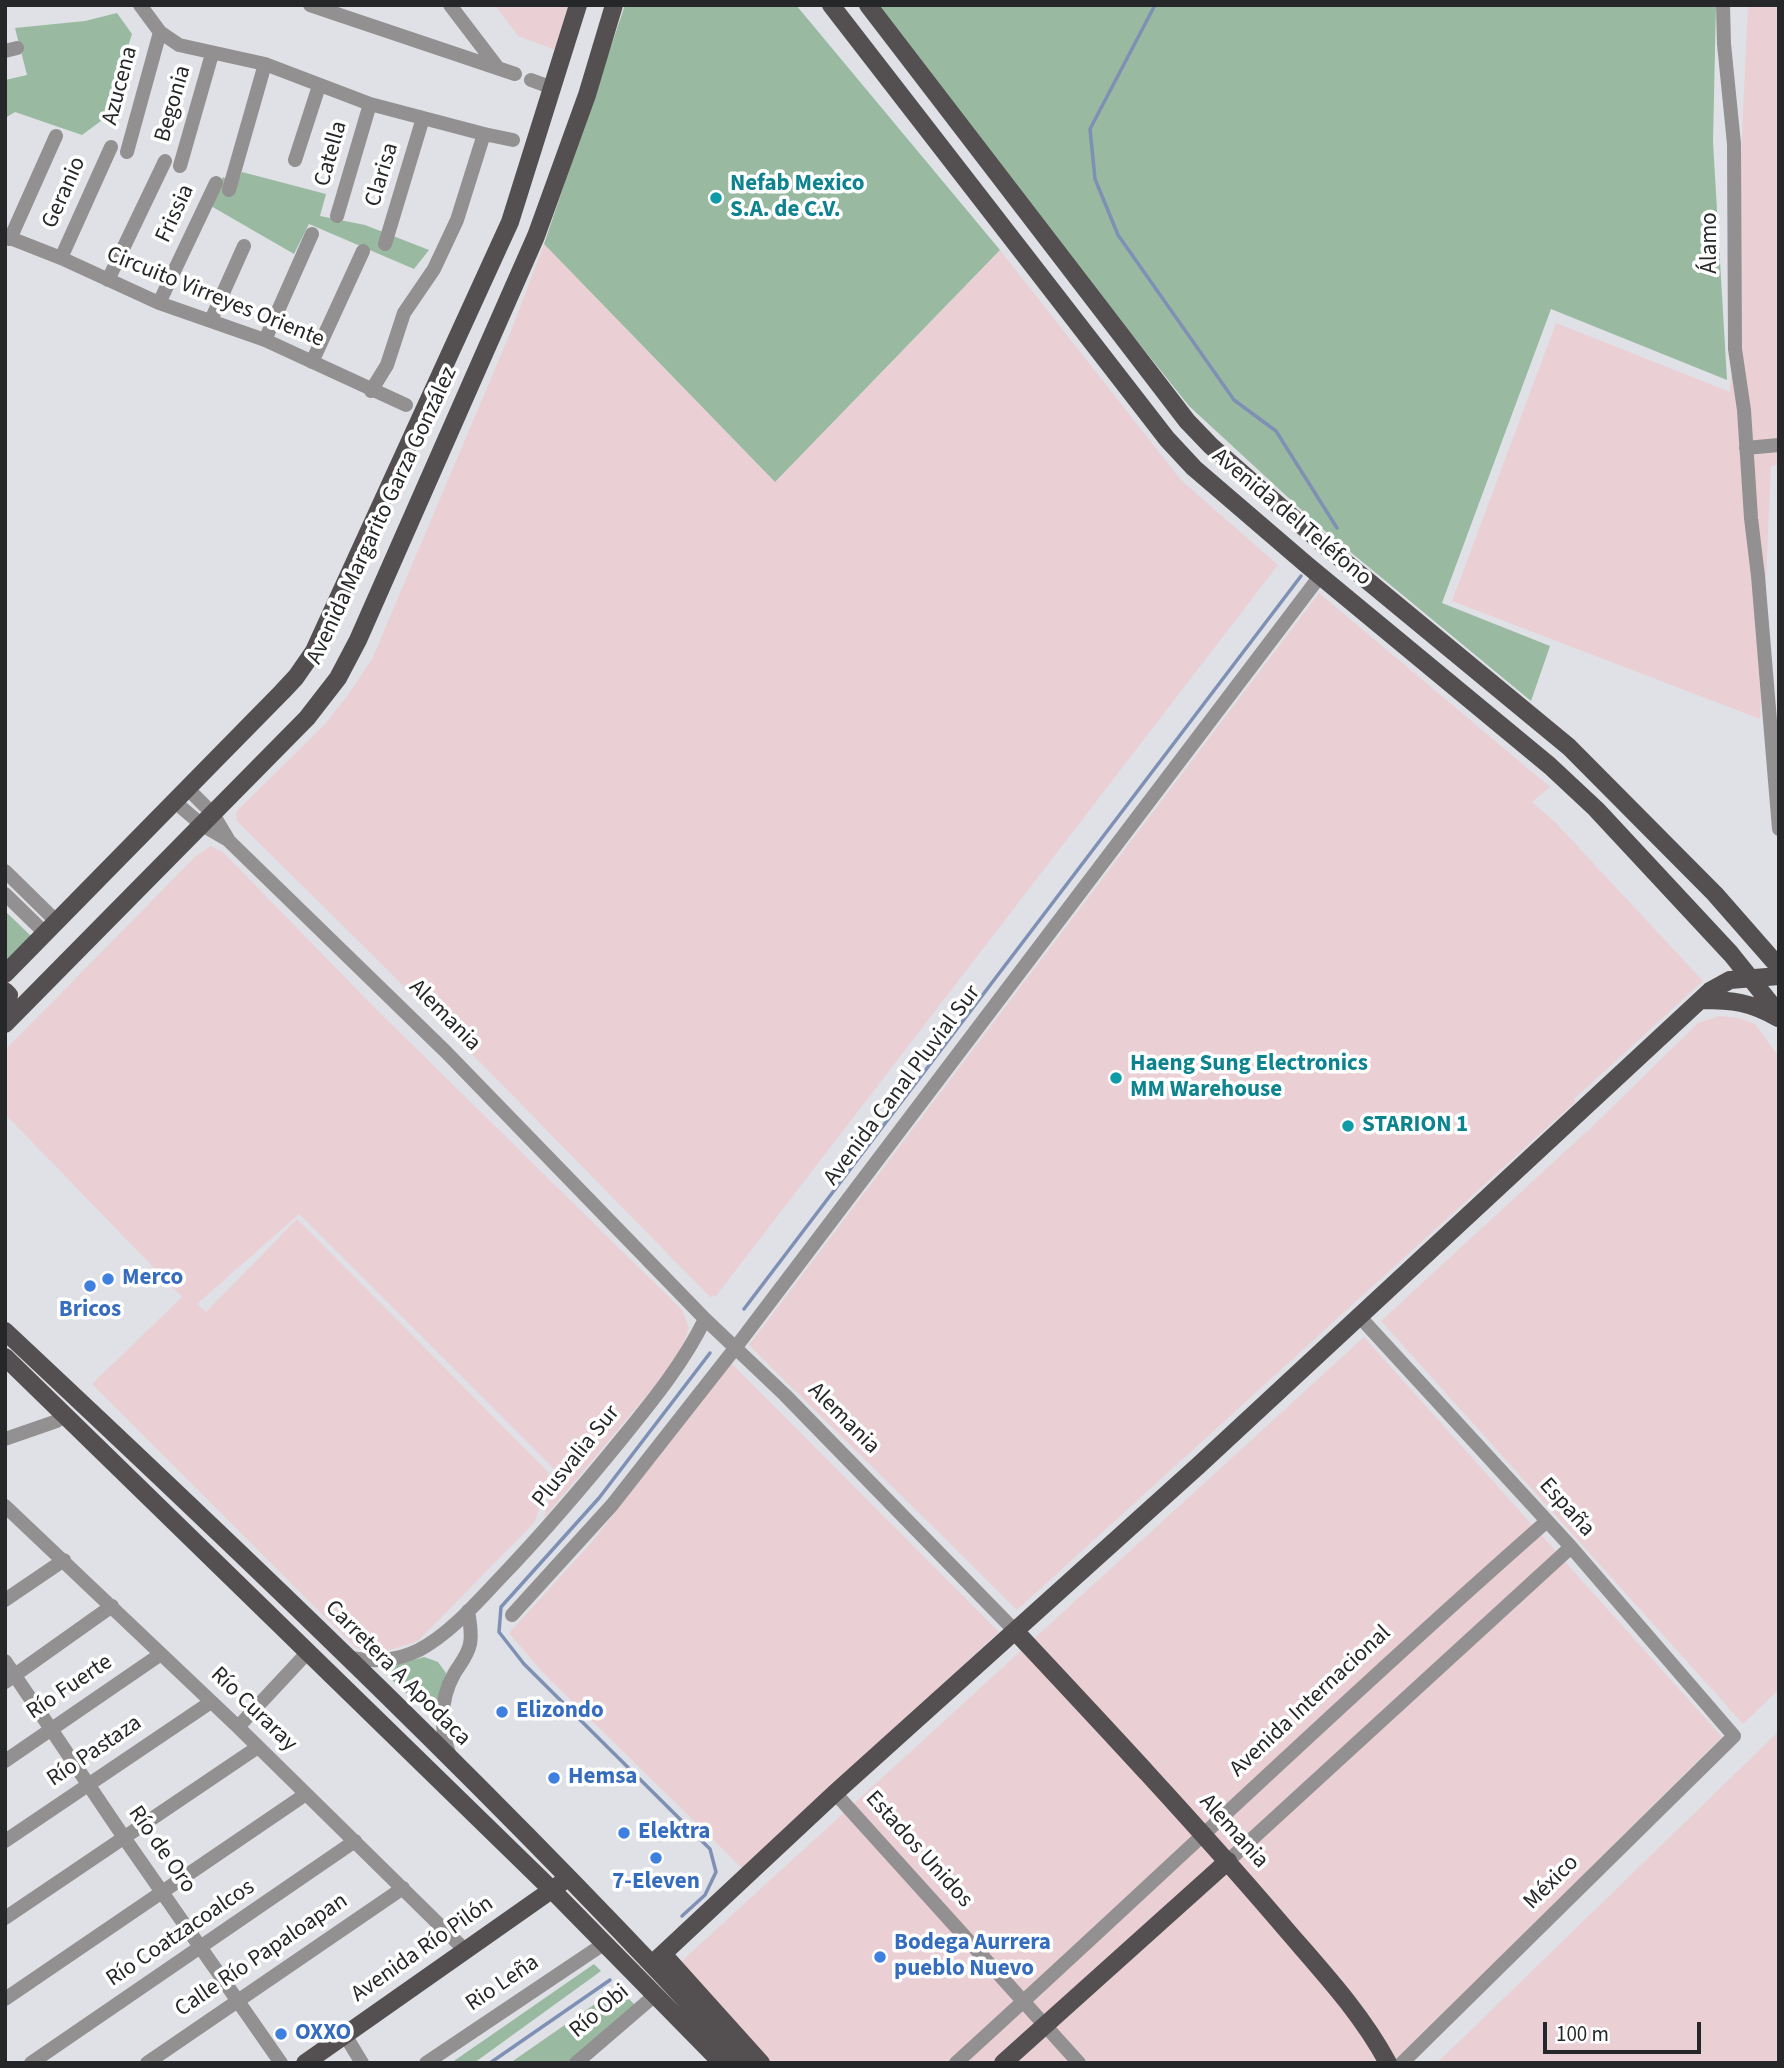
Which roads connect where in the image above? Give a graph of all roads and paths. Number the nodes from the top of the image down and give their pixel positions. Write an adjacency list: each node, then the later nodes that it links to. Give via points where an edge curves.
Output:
1 (140, 5): 9 (street)
2 (310, 5): 12 (street)
3 (450, 5): 12 (street)
4 (578, 5): 16 (main road, Avenida Margarito Garza González)
5 (614, 5): 48 (main road, Avenida Margarito Garza González, via 536,236 358,640 316,708)
6 (831, 5): 46 (main road, Avenida del Teléfono, via 1167,439 1194,468)
7 (868, 5): 45 (main road, Avenida del Teléfono, via 1187,421)
8 (1723, 5): 44 (street, Álamo, via 1734,144 1735,349)
9 (160, 32): 10 (street, via 179,44); 23 (street, Azucena)
10 (212, 54): 11 (street); 26 (street, Begonia)
11 (265, 64): 15 (street); 28 (street)
12 (498, 68): 13 (street)
13 (515, 74)
14 (531, 80): 16 (street)
15 (319, 86): 17 (street); 24 (street)
16 (553, 88): 47 (main road, Avenida Margarito Garza González, via 510,222 314,651 296,677)
17 (370, 104): 18 (street); 29 (street, Catella)
18 (424, 118): 19 (street); 32 (street, Clarisa)
19 (484, 134): 21 (street); 41 (street, via 446,246 404,313 387,365)
20 (56, 136): 31 (street)
21 (513, 140)
22 (111, 147): 35 (street, Geranio)
23 (127, 152)
24 (295, 160)
25 (165, 161): 36 (street)
26 (180, 166)
27 (216, 183): 37 (street, Frissia)
28 (229, 190)
29 (337, 216)
30 (312, 234): 39 (street)
31 (8, 237): 35 (street, Circuito Virreyes Oriente)
32 (385, 244)
33 (244, 246): 38 (street)
34 (363, 251): 40 (street)
35 (61, 258): 36 (street, Circuito Virreyes Oriente)
36 (108, 280): 37 (street, Circuito Virreyes Oriente)
37 (159, 303): 38 (street, Circuito Virreyes Oriente)
38 (211, 320): 39 (street, Circuito Virreyes Oriente)
39 (265, 340): 40 (street, Circuito Virreyes Oriente)
40 (312, 362): 41 (street, Circuito Virreyes Oriente)
41 (372, 391): 42 (street, Circuito Virreyes Oriente)
42 (406, 405)
43 (1779, 445): 44 (street)
44 (1746, 448): 49 (street, Álamo)
45 (1323, 544): 46 (main road); 53 (main road, Avenida del Teléfono, via 1569,747 1715,894)
46 (1314, 571): 56 (main road, Avenida del Teléfono, via 1550,766 1596,809); 65 (street, Avenida Canal Pluvial Sur)
47 (182, 796): 48 (street, Alemania); 52 (main road, Avenida Margarito Garza González)
48 (207, 819): 61 (main road, Avenida Margarito Garza González); 63 (street, Alemania, via 446,1052)
49 (1779, 829)
50 (5, 871): 52 (street)
51 (5, 894): 52 (street)
52 (50, 927): 54 (main road, Avenida Margarito Garza González)
53 (1779, 967)
54 (5, 974)
55 (1779, 976): 56 (main road)
56 (1751, 978): 58 (main road, via 1720,984); 60 (main road, Avenida del Teléfono)
57 (5, 991): 59 (main road, via 9,995)
58 (1701, 1000): 60 (main road, via 1753,1004); 62 (main road)
59 (5, 1009)
60 (1779, 1016)
61 (5, 1024)
62 (1359, 1316): 71 (street, España); 78 (main road)
63 (705, 1319): 65 (street, Alemania); 76 (street, Plusvalia Sur, via 663,1388 600,1466 552,1524)
64 (5, 1331): 81 (main road, Carretera A Apodaca)
65 (736, 1347): 77 (street, Avenida Canal Pluvial Sur, via 612,1505); 78 (street, Alemania)
66 (5, 1357): 80 (main road, Carretera A Apodaca)
67 (5, 1373): 68 (main road)
68 (57, 1421): 69 (street); 80 (main road)
69 (5, 1438)
70 (9, 1515): 73 (street, Río Curaray)
71 (1547, 1521): 72 (street, España); 94 (street, Avenida Internacional)
72 (1571, 1547): 87 (street, España); 98 (street)
73 (64, 1560): 74 (street); 75 (street, Río Curaray)
74 (5, 1601)
75 (112, 1606): 79 (street, Río Curaray); 83 (street)
76 (468, 1611): 81 (street, Plusvalia Sur, via 432,1642 401,1658 368,1662); 90 (street, via 469,1651 453,1676 442,1710)
77 (512, 1615)
78 (1016, 1632): 92 (main road); 94 (main road, Alemania)
79 (161, 1654): 84 (street, Río Curaray); 86 (street, Río Fuerte)
80 (304, 1656): 85 (street); 101 (main road, Carretera A Apodaca)
81 (347, 1657): 90 (main road, Carretera A Apodaca)
82 (5, 1661): 83 (street, Río de Oro)
83 (10, 1679): 86 (street, Río de Oro)
84 (211, 1702): 85 (street, Río Curaray); 91 (street, Río Pastaza)
85 (238, 1727): 88 (street, Río Curaray)
86 (51, 1729): 89 (street, Río Fuerte); 91 (street, Río de Oro)
87 (1734, 1736): 130 (street, México)
88 (258, 1748): 93 (street, Río Curaray); 95 (street)
89 (5, 1761)
90 (452, 1762): 99 (main road, Carretera A Apodaca)
91 (89, 1784): 95 (street, Río de Oro); 96 (street, Río Pastaza)
92 (835, 1793): 107 (main road); 111 (street, Estados Unidos)
93 (306, 1794): 97 (street, Río Curaray); 102 (street)
94 (1204, 1835): 98 (main road, Alemania); 111 (street, Avenida Internacional)
95 (125, 1839): 102 (street, Río de Oro); 103 (street)
96 (5, 1841)
97 (355, 1841): 100 (street, Río Curaray); 105 (street, Río Coatzacoalcos)
98 (1228, 1861): 112 (main road); 129 (main road, Alemania, via 1347,2001)
99 (568, 1877): 101 (main road, Avenida Río Pilón); 107 (main road, Carretera A Apodaca)
100 (403, 1888): 106 (street, Río Curaray); 110 (street, Calle Río Papaloapan)
101 (552, 1891): 104 (main road, Carretera A Apodaca); 106 (main road, Avenida Río Pilón)
102 (163, 1893): 105 (street, Río de Oro); 109 (street)
103 (5, 1918)
104 (605, 1943): 108 (main road, Carretera A Apodaca); 121 (street, Rio Leña)
105 (201, 1948): 110 (street, Río de Oro); 116 (street, Río Coatzacoalcos)
106 (465, 1950): 113 (main road, Avenida Río Pilón)
107 (657, 1959): 124 (main road, Carretera A Apodaca); 125 (main road)
108 (654, 1996): 114 (main road, Carretera A Apodaca); 115 (street, Río Obi)
109 (5, 1999)
110 (237, 2000): 117 (street, Calle Río Papaloapan); 118 (street, Río de Oro)
111 (1024, 2001): 112 (street, Estados Unidos); 126 (street, Avenida Internacional)
112 (1045, 2025): 127 (main road); 128 (street, Estados Unidos)
113 (345, 2035): 119 (main road, Avenida Río Pilón); 120 (street)
114 (694, 2036): 122 (main road); 123 (main road, Carretera A Apodaca)
115 (581, 2061)
116 (31, 2063)
117 (147, 2063)
118 (281, 2063)
119 (305, 2063)
120 (362, 2063)
121 (426, 2063)
122 (712, 2063)
123 (722, 2063)
124 (744, 2063)
125 (761, 2063)
126 (956, 2063)
127 (1003, 2063)
128 (1079, 2063)
129 (1388, 2063)
130 (1402, 2063)

